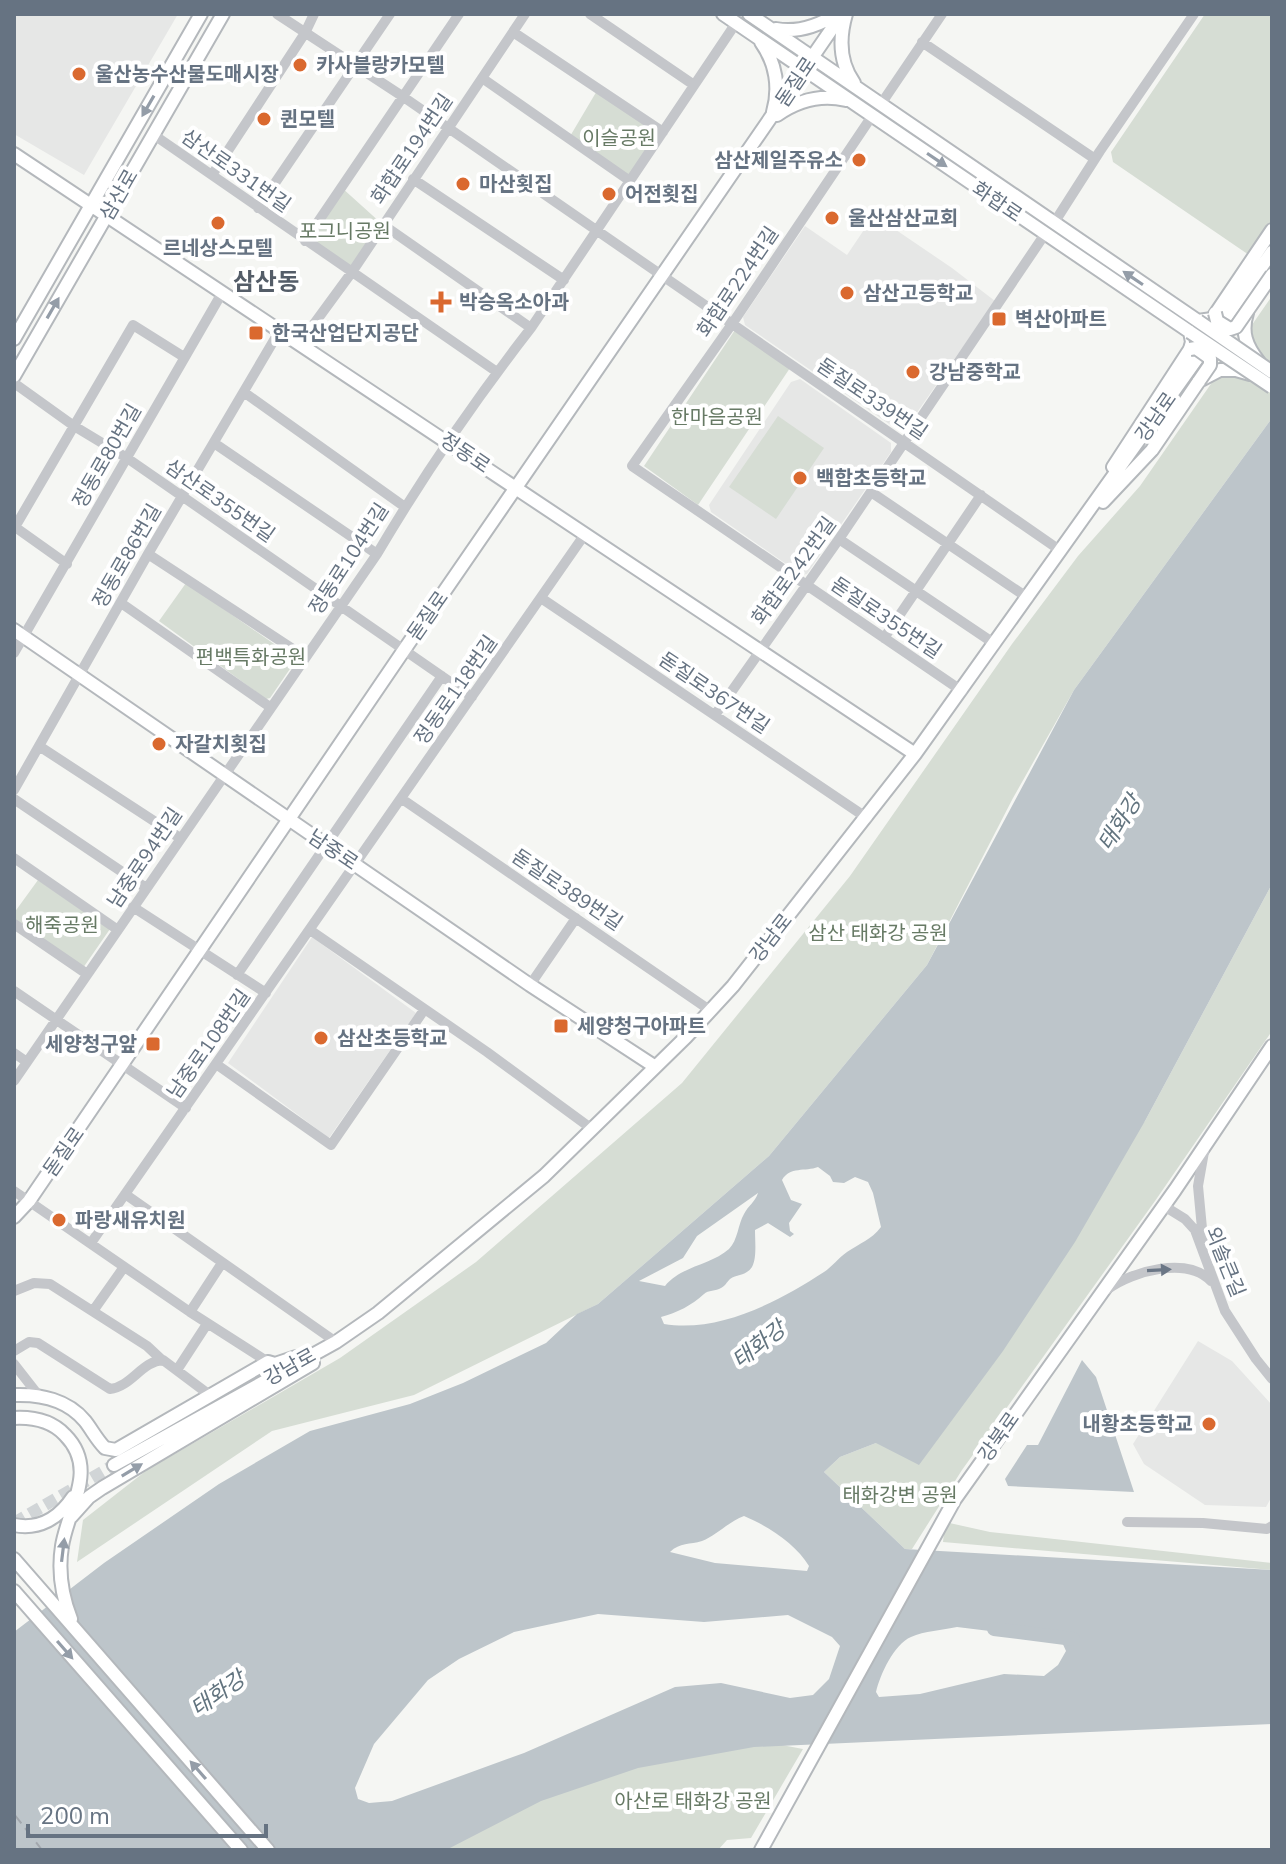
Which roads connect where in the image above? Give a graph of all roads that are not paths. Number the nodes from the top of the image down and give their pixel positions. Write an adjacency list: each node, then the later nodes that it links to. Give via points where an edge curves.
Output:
1 (201, 14): 39 (main road, 삼산로, one-way to 39)
2 (223, 14): 33 (main road, 삼산로)
3 (277, 14): 17 (street, 돋질로339번길)
4 (314, 14): 17 (street)
5 (390, 14): 21 (street)
6 (459, 14): 26 (street)
7 (525, 14): 16 (street, 화합로194번길)
8 (590, 14): 24 (street)
9 (723, 14): 14 (main road, 화합로)
10 (749, 14): 15 (main road, 화합로)
11 (842, 14): 15 (main road, via 795,31); 20 (main road, 돋질로); 25 (main road, via 842,57)
12 (942, 14): 19 (street)
13 (1194, 14): 35 (street)
14 (736, 23): 18 (main road, 화합로); 24 (street, 정동로104번길)
15 (767, 26): 18 (main road, via 776,41); 20 (main road, 화합로)
16 (513, 32): 23 (street, 화합로194번길); 32 (street)
17 (305, 33): 21 (street, 돋질로339번길); 36 (street)
18 (758, 38): 22 (main road, 화합로); 30 (main road, via 776,77)
19 (922, 42): 28 (street); 35 (street)
20 (813, 57): 22 (main road, 돋질로); 25 (main road, 화합로)
21 (355, 66): 26 (street, 돋질로339번길); 40 (street)
22 (804, 70): 27 (main road, 화합로); 30 (main road, 돋질로)
23 (482, 78): 31 (street, 화합로194번길); 38 (street)
24 (694, 85): 32 (street, 정동로104번길)
25 (859, 89): 28 (main road, 화합로)
26 (402, 96): 31 (street, 돋질로339번길); 47 (street)
27 (850, 101): 29 (main road, 화합로); 30 (main road, via 815,98)
28 (881, 104): 29 (main road, via 866,102 865,110); 42 (main road, 화합로)
29 (872, 116): 46 (main road, 화합로, one-way to 46); 56 (street, 화합로224번길)
30 (768, 123): 51 (main road, 돋질로)
31 (447, 127): 37 (street, 화합로194번길); 45 (street, 돋질로339번길)
32 (663, 132): 38 (street, 정동로104번길)
33 (154, 135): 36 (street, 삼산로331번길); 41 (main road, 삼산로)
34 (14, 154): 39 (main road, 정동로)
35 (1095, 159): 42 (street)
36 (212, 175): 40 (street, 삼산로331번길)
37 (413, 179): 43 (street, 화합로194번길); 52 (street)
38 (630, 181): 45 (street, 정동로104번길)
39 (92, 204): 41 (main road, 정동로); 60 (main road, 삼산로)
40 (258, 208): 47 (street, 삼산로331번길)
41 (107, 215): 53 (main road, 정동로); 66 (main road, 삼산로, one-way to 41)
42 (1054, 223): 57 (main road, 화합로, one-way to 42)
43 (382, 224): 49 (street, 화합로194번길); 58 (street)
44 (1272, 230): 55 (main road)
45 (596, 231): 51 (street, 돋질로339번길); 52 (street, 정동로104번길)
46 (1045, 234): 57 (main road, 화합로); 74 (street, 화합로242번길)
47 (305, 241): 49 (street, 삼산로331번길)
48 (1272, 252): 82 (main road, 강남로)
49 (352, 272): 61 (street, 화합로194번길); 65 (street, 삼산로331번길)
50 (1272, 275): 54 (main road, bridge)
51 (662, 277): 56 (street, 돋질로339번길); 77 (main road, 돋질로)
52 (564, 280): 58 (street, 정동로104번길)
53 (222, 293): 59 (main road, 정동로); 63 (street, 정동로80번길)
54 (1247, 311): 55 (main road, bridge, via 1233,329 1217,321); 64 (main road, bridge, via 1245,340)
55 (1215, 313): 57 (main road, bridge)
56 (732, 324): 74 (street, 돋질로339번길); 76 (street, 화합로224번길)
57 (1194, 327): 62 (main road, bridge); 64 (main road, 화합로, bridge)
58 (531, 328): 65 (street, 정동로104번길)
59 (280, 330): 61 (main road, 정동로); 70 (street, 정동로86번길)
60 (14, 339)
61 (300, 343): 72 (main road, 정동로)
62 (1190, 349): 67 (main road, bridge, via 1210,358); 82 (main road, via 1131,435)
63 (184, 357): 71 (street, via 133,325); 75 (street, 정동로80번길)
64 (1262, 370): 67 (main road, bridge, via 1220,370); 69 (main road, 화합로, bridge)
65 (497, 372): 72 (street, 정동로104번길)
66 (14, 376)
67 (1199, 381): 82 (main road, via 1152,450)
68 (14, 383): 71 (street, 삼산로355번길)
69 (1272, 387)
70 (245, 393): 73 (street, 정동로86번길); 81 (street)
71 (74, 426): 75 (street, 삼산로355번길); 83 (street)
72 (449, 442): 77 (main road, 정동로); 81 (street, 정동로104번길)
73 (214, 443): 80 (street, 정동로86번길); 89 (street)
74 (905, 443): 78 (street, 화합로242번길); 79 (street, 돋질로339번길)
75 (127, 458): 80 (street, 삼산로355번길); 90 (street, 정동로80번길)
76 (632, 466): 91 (street, 돋질로355번길)
77 (517, 488): 84 (main road, 정동로); 100 (main road, 돋질로)
78 (871, 492): 85 (street, 화합로242번길); 86 (street)
79 (981, 495): 86 (street); 87 (street, 돋질로339번길)
80 (182, 497): 88 (street, 정동로86번길); 96 (street, 삼산로355번길)
81 (405, 507): 89 (street, 정동로104번길)
82 (1088, 515): 87 (main road, 강남로)
83 (15, 527): 90 (street)
84 (585, 534): 93 (street, 정동로118번길); 101 (main road, 정동로)
85 (839, 539): 91 (street, 화합로242번길); 92 (street)
86 (948, 544): 92 (street); 94 (street)
87 (1061, 551): 94 (main road, 강남로)
88 (148, 554): 95 (street, 정동로86번길); 103 (street)
89 (377, 554): 96 (street, 정동로104번길)
90 (67, 564): 97 (street, 정동로80번길)
91 (806, 585): 98 (street, 돋질로355번길); 101 (street, 화합로242번길)
92 (916, 591): 98 (street); 99 (street)
93 (541, 598): 107 (street, 정동로118번길); 109 (street, 돋질로367번길)
94 (1028, 598): 99 (main road, 강남로)
95 (121, 603): 104 (street, 정동로86번길); 108 (street)
96 (341, 606): 100 (street, 삼산로355번길); 103 (street, 정동로104번길)
97 (19, 633): 102 (street, 정동로80번길); 104 (main road, 남중로)
98 (884, 638): 106 (street, 돋질로355번길)
99 (995, 644): 106 (main road, 강남로)
100 (404, 650): 105 (street, 삼산로355번길); 117 (main road, 돋질로)
101 (759, 650): 109 (street, 화합로242번길); 111 (main road, 정동로)
102 (14, 653)
103 (305, 657): 108 (street, 정동로104번길)
104 (79, 676): 110 (street, 정동로86번길); 112 (main road, 남중로)
105 (442, 676): 107 (street, 삼산로355번길); 119 (street)
106 (962, 691): 111 (main road, 강남로)
107 (472, 697): 115 (street, 정동로118번길)
108 (270, 707): 112 (street, 정동로104번길)
109 (715, 715): 116 (street, 돋질로367번길)
110 (39, 746): 113 (street, 정동로86번길); 118 (street)
111 (915, 754): 116 (main road, 강남로)
112 (224, 775): 117 (main road, 남중로); 118 (street, 남중로94번길)
113 (14, 790)
114 (14, 799): 122 (street)
115 (402, 799): 121 (street, 정동로118번길); 124 (street, 돋질로389번길)
116 (867, 818): 135 (main road, 강남로)
117 (288, 820): 119 (main road, 남중로); 128 (main road, 돋질로)
118 (180, 838): 122 (street, 남중로94번길)
119 (327, 846): 121 (main road, 남중로); 130 (street)
120 (14, 858): 126 (street)
121 (356, 865): 127 (street, 남중로108번길); 131 (main road, 남중로)
122 (146, 888): 123 (street, 남중로94번길)
123 (133, 907): 126 (street, 남중로94번길); 128 (street)
124 (576, 918): 131 (street); 135 (street, 돋질로389번길)
125 (14, 924): 129 (street)
126 (118, 930): 129 (street, 남중로94번길)
127 (310, 930): 133 (street, 남중로108번길); 134 (street)
128 (200, 952): 130 (street); 142 (main road, 돋질로)
129 (87, 974): 136 (street, 남중로94번길)
130 (237, 975): 133 (street)
131 (530, 985): 141 (main road, 남중로)
132 (14, 991): 136 (street)
133 (266, 993): 140 (street, 남중로108번길)
134 (424, 1010): 140 (street, via 331,1145); 145 (street)
135 (711, 1011): 141 (main road, 강남로)
136 (56, 1020): 139 (street, 남중로94번길); 142 (street)
137 (1272, 1046): 146 (main road, 강북로)
138 (14, 1053): 139 (street)
139 (27, 1062): 143 (street, 남중로94번길)
140 (216, 1064): 144 (street, 남중로108번길)
141 (654, 1066): 145 (main road, 강남로)
142 (123, 1067): 144 (street); 149 (main road, 돋질로)
143 (14, 1081)
144 (186, 1108): 148 (street, 남중로108번길)
145 (592, 1129): 161 (main road, 강남로, via 544,1176)
146 (1208, 1141): 150 (main road, 강북로); 153 (street, via 1198,1186)
147 (14, 1191): 149 (street)
148 (125, 1194): 152 (street, 남중로108번길); 154 (street)
149 (29, 1201): 151 (main road, 돋질로); 152 (street)
150 (1164, 1206): 153 (street, 외솔큰길, via 1190,1224); 158 (main road, 강북로)
151 (14, 1217)
152 (91, 1243): 155 (street)
153 (1205, 1253): 156 (street, 외솔큰길)
154 (222, 1263): 160 (street); 163 (street)
155 (124, 1267): 159 (street); 160 (street)
156 (1216, 1289): 158 (street, one-way to 156, via 1133,1275 1160,1269 1199,1272); 170 (street, 외솔큰길, via 1239,1334)
157 (14, 1291): 159 (street, via 46,1282)
158 (1100, 1295): 186 (main road, 강북로, via 939,1526)
159 (93, 1311): 166 (street)
160 (190, 1312): 162 (street)
161 (378, 1313): 163 (main road, 강남로); 177 (main road, one-way to 161, via 102,1488 320,1358)
162 (207, 1324): 167 (street); 169 (street)
163 (336, 1342): 165 (main road, 강남로)
164 (14, 1351): 166 (street, via 38,1343 110,1389 154,1361)
165 (318, 1352): 167 (main road); 175 (main road, 강남로)
166 (163, 1361): 169 (street)
167 (268, 1362): 173 (main road)
168 (14, 1364): 172 (street)
169 (177, 1370): 173 (street)
170 (1272, 1379)
171 (14, 1395): 172 (main road)
172 (39, 1396): 173 (main road, via 72,1409 102,1445 113,1450)
173 (211, 1396)
174 (14, 1418): 176 (main road, via 46,1421 66,1435 78,1455)
175 (114, 1465)
176 (81, 1479): 177 (main road); 179 (main road, via 54,1518 33,1526)
177 (71, 1517): 183 (main road, one-way to 177, via 62,1589 62,1545)
178 (1127, 1522): 180 (street)
179 (14, 1525)
180 (1270, 1528)
181 (14, 1559): 183 (main road)
182 (14, 1591): 184 (main road, one-way to 184)
183 (81, 1635): 185 (main road, one-way to 183)
184 (241, 1850)
185 (268, 1850)
186 (761, 1850)

